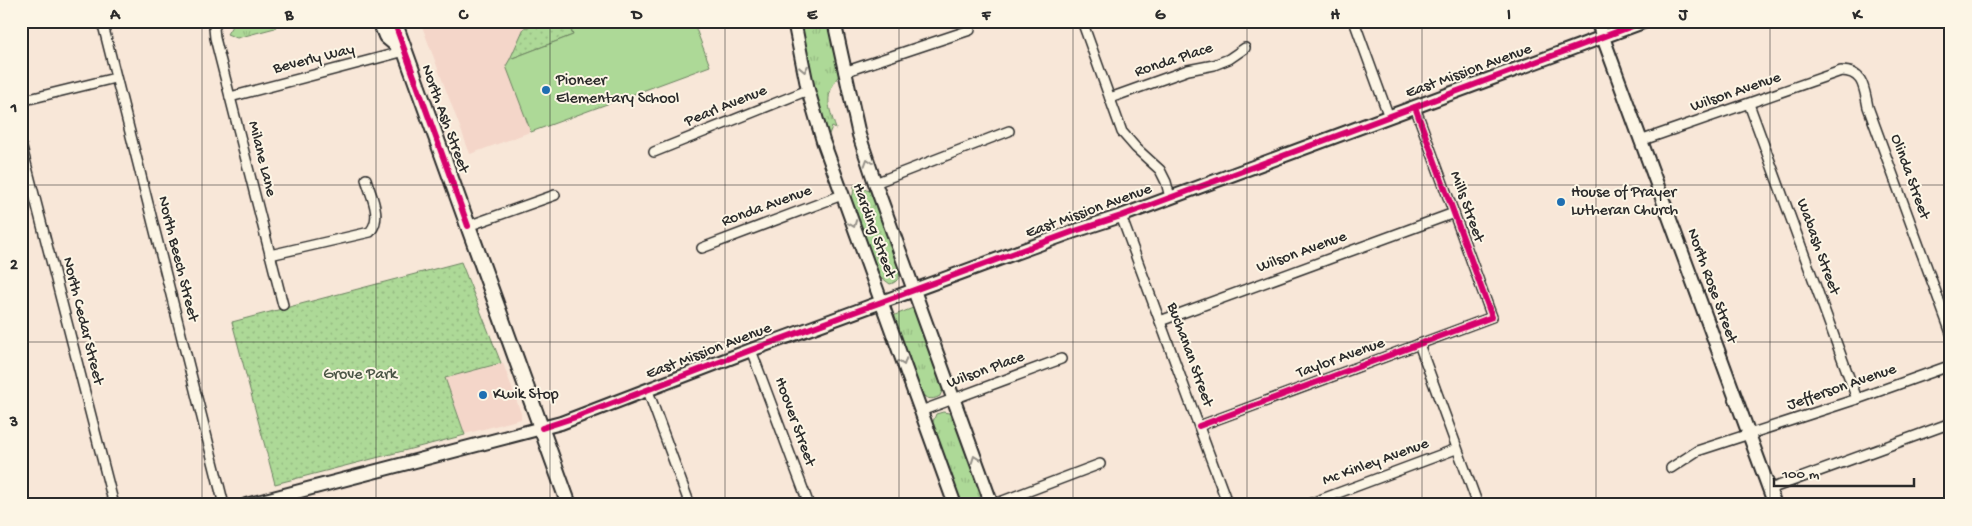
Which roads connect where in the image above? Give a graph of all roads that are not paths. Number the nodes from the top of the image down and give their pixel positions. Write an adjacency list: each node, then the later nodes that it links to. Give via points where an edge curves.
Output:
1 (102, 21): 17 (street, North Beech Street)
2 (218, 21): 19 (street, Milane Lane, via 214,28 215,38)
3 (380, 21): 14 (main road, via 386,36)
4 (794, 21): 18 (street, Harding Street, one-way to 18)
5 (834, 21): 16 (street, Harding Street)
6 (1082, 21): 20 (street)
7 (1354, 21): 24 (street)
8 (1597, 21): 12 (street, North Rose Street)
9 (1646, 21): 12 (street, East Mission Avenue)
10 (396, 25): 14 (main road, North Ash Street)
11 (970, 30): 16 (street)
12 (1603, 37): 23 (street, East Mission Avenue); 26 (street, North Rose Street)
13 (1245, 48): 20 (street, Ronda Place, via 1214,65 1188,70)
14 (405, 51): 19 (street, Beverly Way); 36 (main road, North Ash Street)
15 (1841, 71): 22 (street, Wilson Avenue); 44 (street, Olinda Street, via 1859,76 1864,83 1868,107)
16 (844, 72): 30 (street, Harding Street, one-way to 16)
17 (115, 78): 21 (street); 62 (street, North Beech Street)
18 (808, 90): 28 (street, Pearl Avenue); 32 (street, Harding Street)
19 (230, 97): 38 (street, Milane Lane)
20 (1110, 98): 33 (street, via 1122,132 1160,170)
21 (21, 101)
22 (1749, 104): 26 (street, Wilson Avenue); 51 (street, Wabash Street)
23 (1415, 107): 24 (street, East Mission Avenue); 34 (street, Mills Street)
24 (1389, 116): 33 (street, East Mission Avenue)
25 (1009, 132): 30 (street)
26 (1640, 141): 56 (street, North Rose Street)
27 (21, 144): 61 (street, North Cedar Street)
28 (654, 152)
29 (366, 179): 38 (street, via 377,217 370,232)
30 (875, 183): 39 (street, Harding Street)
31 (555, 195): 36 (street)
32 (842, 196): 37 (street, Ronda Avenue); 40 (street, Harding Street, one-way to 40)
33 (1170, 197): 35 (street, East Mission Avenue)
34 (1454, 213): 42 (street, Mills Street); 43 (street, Wilson Avenue)
35 (1121, 216): 39 (street, East Mission Avenue); 43 (street, Buchanan Street)
36 (468, 226): 55 (main road, North Ash Street)
37 (702, 248)
38 (270, 255): 41 (street, Milane Lane)
39 (914, 290): 40 (street, East Mission Avenue); 50 (street, Harding Street)
40 (882, 302): 46 (street, East Mission Avenue); 52 (street, Harding Street, one-way to 52)
41 (283, 305)
42 (1492, 317): 45 (street, Taylor Avenue)
43 (1160, 321): 54 (street, Buchanan Street)
44 (1951, 333)
45 (1419, 344): 54 (street, Taylor Avenue); 57 (street)
46 (751, 350): 49 (street, East Mission Avenue); 66 (street, Hoover Street)
47 (1061, 359): 50 (street, Wilson Place)
48 (1948, 365): 51 (street, Jefferson Avenue)
49 (648, 391): 55 (street, East Mission Avenue); 65 (street)
50 (954, 399): 52 (street, Wilson Place); 68 (street, Harding Street, one-way to 50)
51 (1858, 399): 56 (street, Jefferson Avenue)
52 (921, 411): 67 (street, Harding Street)
53 (1951, 423): 60 (street)
54 (1199, 426): 69 (street, Buchanan Street)
55 (542, 428): 63 (street, East Mission Avenue); 64 (main road, North Ash Street)
56 (1749, 434): 59 (street, Jefferson Avenue, via 1697,451); 60 (street, North Rose Street)
57 (1456, 449): 70 (street, Mc Kinley Avenue); 71 (street)
58 (1100, 464): 68 (street)
59 (1670, 468)
60 (1770, 490): 72 (street, North Rose Street)
61 (114, 505)
62 (224, 505)
63 (246, 505)
64 (569, 505)
65 (690, 505)
66 (808, 505)
67 (955, 505)
68 (992, 505)
69 (1228, 505)
70 (1306, 505)
71 (1478, 505)
72 (1775, 505)

